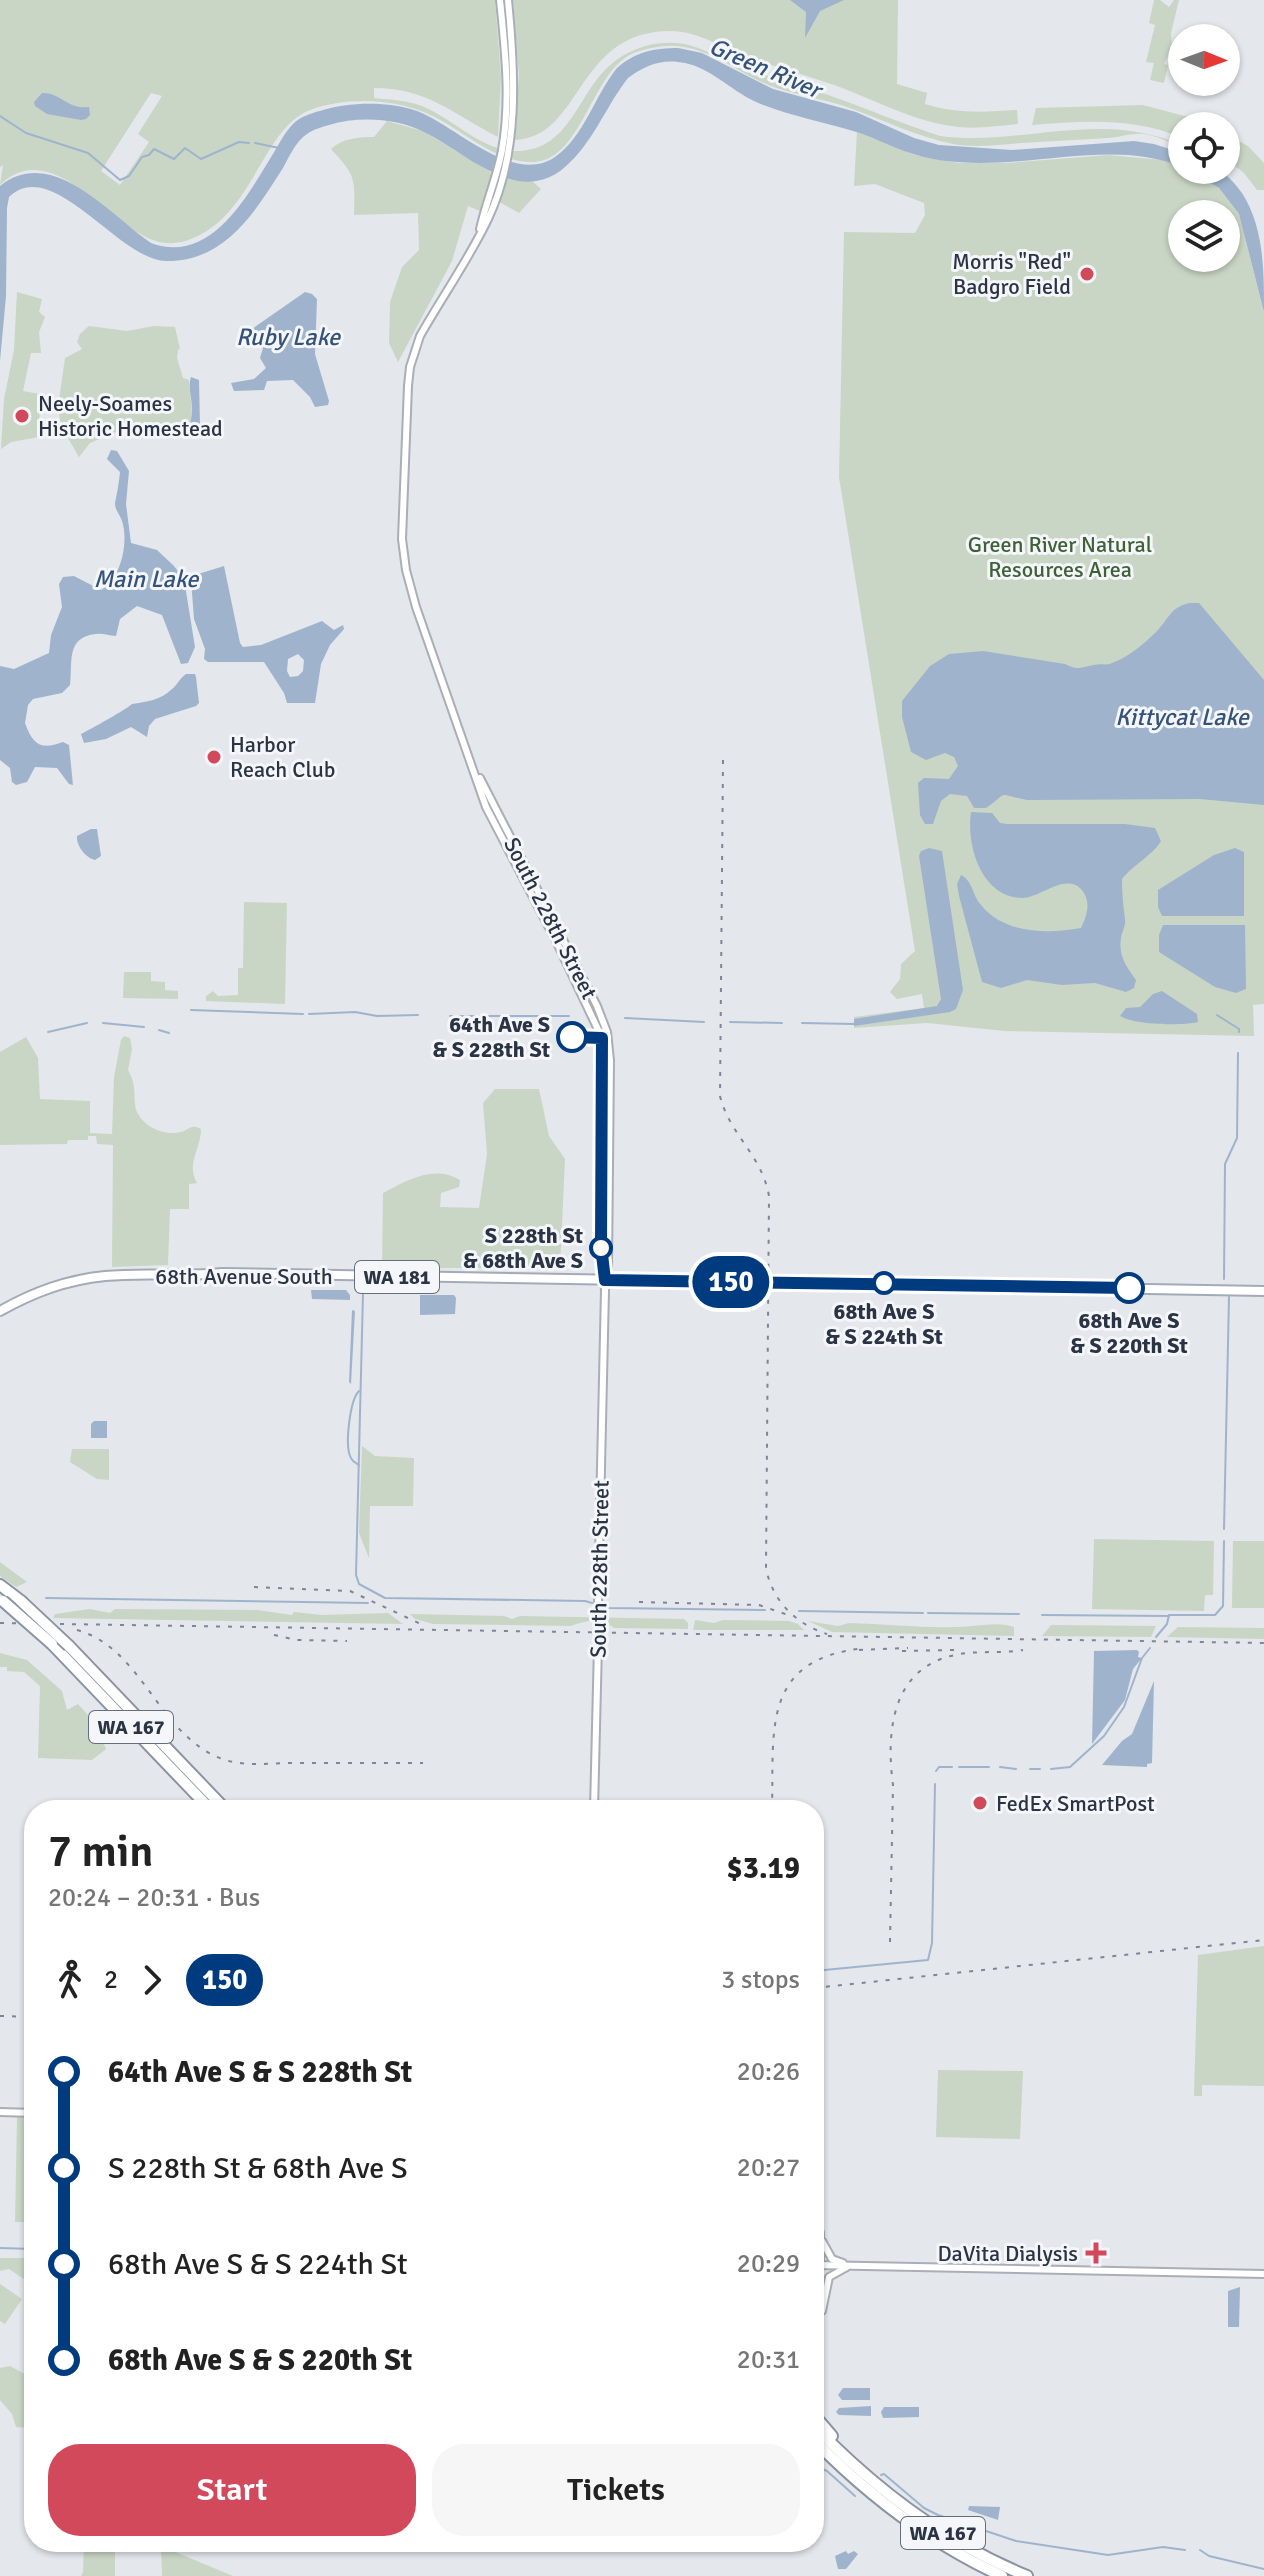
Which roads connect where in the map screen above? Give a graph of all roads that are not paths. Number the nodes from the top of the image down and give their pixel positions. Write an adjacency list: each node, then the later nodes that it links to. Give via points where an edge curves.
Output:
1 (500, 0): 3 (main road, via 506,118)
2 (508, 0): 3 (main road, via 514,76 510,130)
3 (491, 202): 4 (main road, South 228th Street, via 457,275 420,336 410,367 402,539 409,588 468,755 607,1032)
4 (605, 1280): 5 (main road, 68th Avenue South / WA 181); 6 (main road, 68th Avenue South / WA 181, via 103,1276 42,1290); 11 (main road, South 228th Street, bridge)
5 (1264, 1291)
6 (0, 1311)
7 (0, 1585): 10 (highway, WA 167, bridge, via 69,1646)
8 (2, 1600): 9 (highway, WA 167, bridge, via 52,1644)
9 (201, 1800)
10 (216, 1800)
11 (594, 1800)
12 (0, 2112): 13 (main road)
13 (24, 2113)
14 (824, 2244): 16 (main road, via 832,2259)
15 (824, 2265): 16 (main road)
16 (851, 2266): 17 (main road); 18 (main road, via 829,2277)
17 (1264, 2274)
18 (824, 2301)
19 (824, 2426): 23 (highway)
20 (824, 2435): 23 (highway, WA 167)
21 (824, 2450): 24 (highway, WA 167)
22 (824, 2457): 24 (highway, via 875,2503)
23 (868, 2477): 26 (highway, WA 167, via 944,2534)
24 (897, 2515): 25 (highway, WA 167)
25 (1002, 2576)
26 (1027, 2576)

